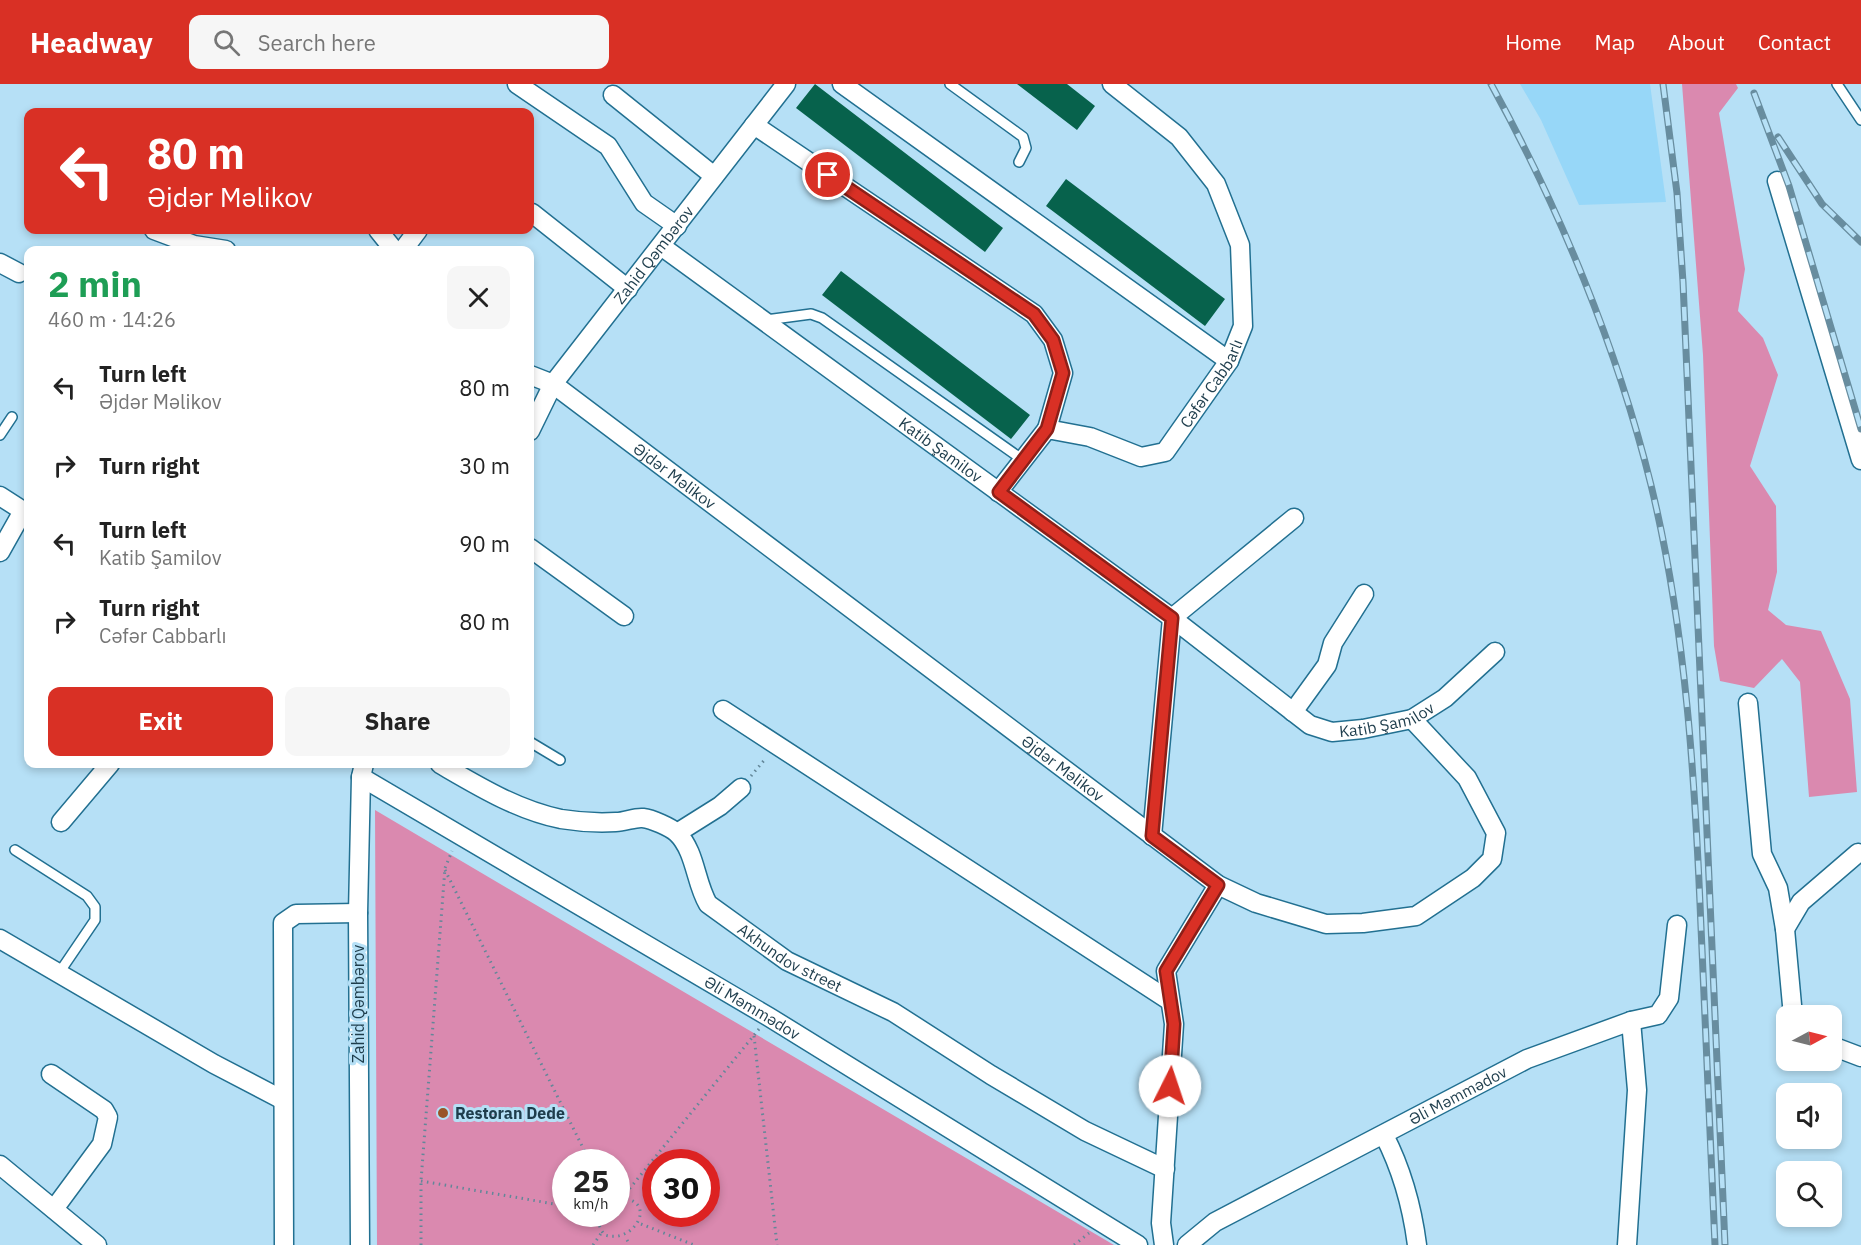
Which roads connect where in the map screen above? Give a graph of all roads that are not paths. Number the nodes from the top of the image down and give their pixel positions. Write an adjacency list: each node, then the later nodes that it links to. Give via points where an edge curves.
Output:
1 (518, 84): 14 (street, via 608,146 644,203)
2 (842, 84): 24 (street)
3 (950, 84): 10 (lane, via 1023,137 1026,148)
4 (1112, 84): 24 (street, Cəfər Cabbarlı, via 1179,136 1216,184 1240,245 1243,326)
5 (1837, 84): 8 (lane)
6 (780, 86): 9 (street, Zahid Qəmbərov)
7 (613, 95): 11 (street)
8 (1861, 120)
9 (754, 125): 11 (street, Zahid Qəmbərov); 29 (street, via 1034,314 1053,340 1063,373)
10 (1019, 162)
11 (714, 176): 14 (street, Zahid Qəmbərov)
12 (1777, 181): 31 (street)
13 (534, 215): 22 (street)
14 (677, 226): 19 (street, Zahid Qəmbərov)
15 (165, 234): 17 (street)
16 (381, 234): 18 (street)
17 (200, 246)
18 (391, 246)
19 (661, 246): 22 (street, Zahid Qəmbərov); 23 (street, Katib Şamilov)
20 (0, 263): 21 (street)
21 (19, 273)
22 (628, 288): 26 (street, Zahid Qəmbərov)
23 (764, 321): 32 (lane, via 811,314 822,318); 33 (street, Katib Şamilov)
24 (1229, 361): 29 (street, Cəfər Cabbarlı, via 1165,452 1140,457 1090,437)
25 (534, 377): 26 (street, Əjdər Məlikov)
26 (553, 384): 28 (street, Zahid Qəmbərov); 56 (street, Əjdər Məlikov)
27 (12, 417): 30 (lane)
28 (534, 423)
29 (1047, 429): 32 (street)
30 (0, 435)
31 (1861, 458)
32 (1023, 460): 33 (street)
33 (999, 492): 42 (street, Katib Şamilov)
34 (0, 496): 35 (street)
35 (24, 508)
36 (24, 514): 39 (street)
37 (1294, 518): 42 (street)
38 (534, 551): 41 (street)
39 (0, 552)
40 (1364, 594): 46 (street, via 1333,643 1327,665)
41 (624, 616)
42 (1172, 618): 46 (street, Katib Şamilov); 56 (street)
43 (1495, 652): 47 (street, Katib Şamilov, via 1445,698)
44 (1748, 703): 62 (street, via 1762,854 1778,888)
45 (723, 710): 65 (street)
46 (1293, 712): 47 (street, Katib Şamilov, via 1310,725 1332,732)
47 (1412, 719): 59 (street, Əjdər Məlikov, via 1467,778 1496,833 1492,859 1473,879 1416,916 1326,924 1256,903)
48 (534, 744): 49 (lane)
49 (560, 760)
50 (107, 768): 54 (street)
51 (447, 768): 55 (street, via 496,796 533,811 590,822 643,818)
52 (363, 770): 60 (street, Zahid Qəmbərov); 79 (street, Əli Məmmədov)
53 (741, 788): 55 (street)
54 (61, 822)
55 (676, 833): 74 (street, Akhundov street, via 691,854 700,891 708,904 787,961 893,1012 990,1076 1085,1131)
56 (1152, 836): 59 (street, Əjdər Məlikov)
57 (15, 850): 64 (lane, via 87,896 95,907 95,920)
58 (1858, 853): 62 (street, via 1801,902)
59 (1218, 885): 65 (street, via 1166,971)
60 (358, 913): 71 (street, via 296,914 283,923); 78 (street, Zahid Qəmbərov)
61 (1677, 925): 67 (street, Əli Məmmədov, via 1669,998 1658,1015)
62 (1785, 929): 66 (street)
63 (0, 939): 64 (street)
64 (59, 973): 71 (street)
65 (1170, 1001): 74 (street, via 1174,1024)
66 (1792, 1005)
67 (1631, 1021): 72 (street, Əli Məmmədov, via 1527,1059); 83 (street, via 1637,1090)
68 (1842, 1050): 69 (street)
69 (1861, 1057)
70 (51, 1074): 75 (street, via 104,1110 108,1117 102,1144)
71 (281, 1099): 77 (street)
72 (1383, 1135): 81 (street, Əli Məmmədov, via 1215,1222); 82 (street, via 1395,1155 1412,1206)
73 (0, 1165): 75 (street)
74 (1165, 1169): 80 (street, via 1161,1222)
75 (54, 1209): 76 (street)
76 (98, 1245)
77 (284, 1245)
78 (360, 1245)
79 (1138, 1245)
80 (1164, 1245)
81 (1187, 1245)
82 (1417, 1245)
83 (1627, 1245)

